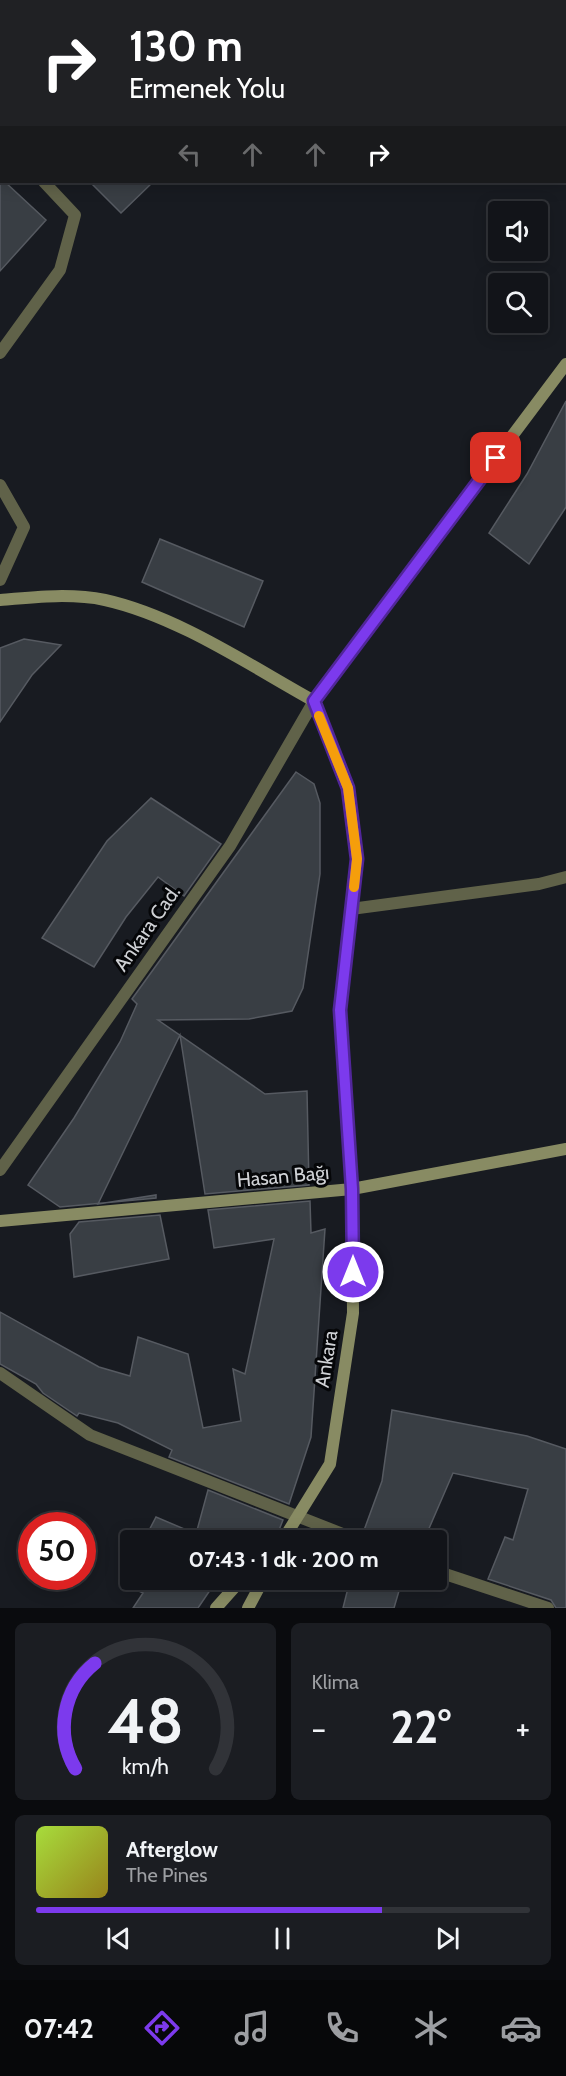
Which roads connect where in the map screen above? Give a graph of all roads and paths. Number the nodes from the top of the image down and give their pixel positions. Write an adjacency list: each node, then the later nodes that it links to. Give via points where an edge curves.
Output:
1 (45, 183): 2 (street, via 75,214 60,270)
2 (0, 353)
3 (566, 364): 7 (main road)
4 (0, 485): 5 (street, via 24,527)
5 (0, 580)
6 (0, 600): 7 (main road, via 40,596 104,600 170,622)
7 (314, 701): 9 (main road, Ankara, via 348,788 357,859); 11 (street, Ankara Cad., via 230,846)
8 (566, 877): 9 (street)
9 (351, 909): 12 (main road, Ankara, via 340,1010)
10 (566, 1149): 12 (main road, Hasan Bağı)
11 (0, 1170)
12 (352, 1189): 13 (main road, Hasan Bağı); 15 (main road, Ankara, via 353,1313 330,1464)
13 (0, 1221)
14 (0, 1373): 15 (street, via 90,1435)
15 (296, 1517): 16 (main road, Ankara); 17 (main road, Ankara); 18 (street)
16 (284, 1530)
17 (289, 1530)
18 (331, 1530)
19 (447, 1575): 24 (street)
20 (232, 1590): 22 (main road)
21 (258, 1590): 23 (main road)
22 (216, 1608)
23 (248, 1608)
24 (548, 1608)

